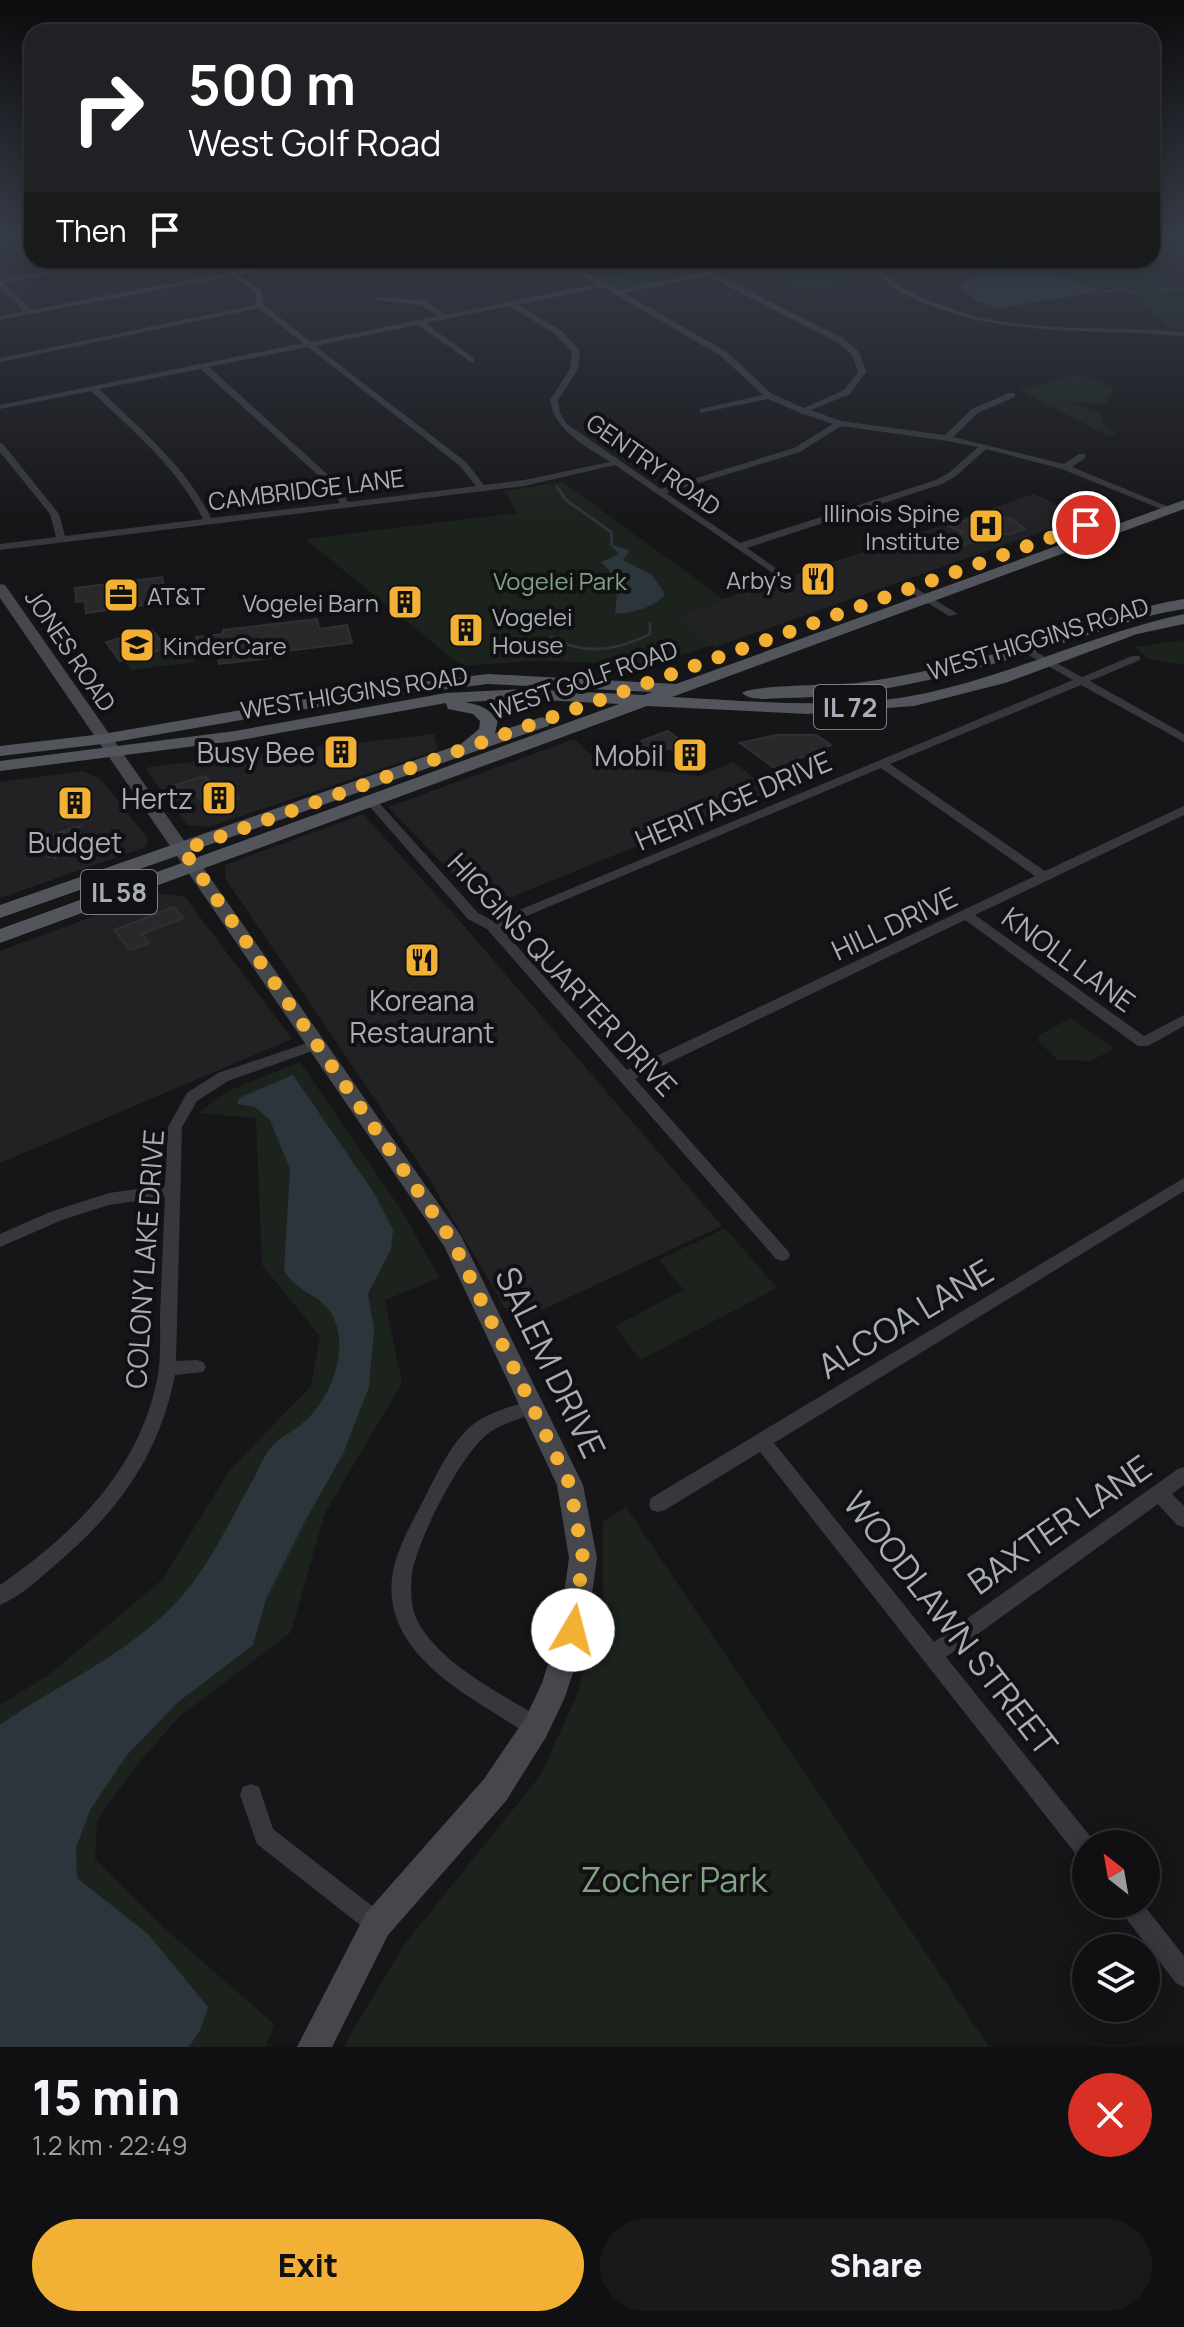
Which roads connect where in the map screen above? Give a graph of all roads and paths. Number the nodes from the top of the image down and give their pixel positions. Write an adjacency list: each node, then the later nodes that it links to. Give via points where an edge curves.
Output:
1 (123, 335): 9 (street)
2 (297, 335): 8 (street)
3 (350, 335): 8 (street)
4 (436, 335): 10 (street)
5 (558, 335): 23 (street, GENTRY ROAD, via 573,344 577,363 555,396 556,413 564,426)
6 (690, 335): 14 (street, via 731,359)
7 (829, 335): 17 (street, via 856,354 862,372 847,392)
8 (308, 343): 11 (street); 25 (street, via 463,464)
9 (0, 360)
10 (471, 360)
11 (202, 365): 12 (street); 29 (street, via 334,485)
12 (93, 388): 15 (street); 31 (street, via 185,482)
13 (1012, 395): 19 (street, via 975,411)
14 (769, 396): 16 (street); 17 (street)
15 (0, 407)
16 (703, 411)
17 (803, 411): 18 (street)
18 (840, 423): 19 (street); 27 (street, via 797,450)
19 (947, 438): 21 (street)
20 (0, 446): 32 (street, via 54,514)
21 (984, 446): 24 (street); 34 (street, via 953,474 930,485)
22 (1082, 456): 24 (street)
23 (615, 463): 25 (street, CAMBRIDGE LANE); 27 (street, GENTRY ROAD)
24 (1065, 467): 28 (street)
25 (482, 488): 29 (street, CAMBRIDGE LANE)
26 (1184, 490): 28 (main road, WEST GOLF ROAD / IL 58)
27 (659, 492): 34 (street, GENTRY ROAD)
28 (1152, 502): 30 (street); 37 (main road, WEST GOLF ROAD / IL 58)
29 (345, 504): 31 (street, CAMBRIDGE LANE)
30 (1177, 506): 37 (main road, WEST GOLF ROAD / IL 58)
31 (208, 521): 32 (street, CAMBRIDGE LANE)
32 (61, 538): 33 (street, CAMBRIDGE LANE)
33 (0, 547)
34 (739, 547): 35 (street, GENTRY ROAD)
35 (780, 575)
36 (0, 588): 52 (street, JONES ROAD)
37 (919, 594): 39 (street); 43 (main road, WEST GOLF ROAD / IL 58); 48 (main road, WEST GOLF ROAD / IL 58)
38 (1184, 604): 41 (main road, WEST HIGGINS ROAD / IL 72, via 1156,608)
39 (953, 614)
40 (1184, 619): 44 (main road, WEST HIGGINS ROAD / IL 72, via 1133,630)
41 (1027, 650): 44 (street); 47 (main road, WEST HIGGINS ROAD / IL 72, via 905,682)
42 (1136, 658): 45 (street, HERITAGE DRIVE)
43 (756, 661): 46 (main road, WEST GOLF ROAD / IL 58); 47 (main road, via 749,674 761,684)
44 (1047, 661): 45 (street); 48 (main road, WEST HIGGINS ROAD / IL 72, via 962,689 869,706 807,709)
45 (1081, 680): 51 (street); 55 (street, HERITAGE DRIVE)
46 (678, 688): 47 (main road, WEST HIGGINS ROAD / IL 72); 48 (main road, WEST GOLF ROAD / IL 58)
47 (815, 692)
48 (646, 693): 49 (main road, WEST HIGGINS ROAD / IL 72); 52 (main road, WEST HIGGINS ROAD / IL 72, via 503,679 433,685); 57 (main road, WEST GOLF ROAD / IL 58)
49 (607, 699): 50 (main road, WEST HIGGINS ROAD / IL 72, via 494,695); 54 (main road, WEST GOLF ROAD / IL 58)
50 (377, 709): 52 (main road, WEST HIGGINS ROAD / IL 72, via 235,736); 54 (main road, via 456,705 479,710 487,716 488,729)
51 (1184, 739)
52 (108, 746): 53 (main road, WEST HIGGINS ROAD / IL 72); 56 (main road, WEST HIGGINS ROAD / IL 72); 59 (street, SALEM DRIVE)
53 (0, 751)
54 (460, 751): 59 (main road, WEST GOLF ROAD / IL 58)
55 (882, 764): 60 (street); 63 (street, HERITAGE DRIVE)
56 (0, 766)
57 (369, 799): 59 (main road, WEST GOLF ROAD / IL 58); 63 (street, HIGGINS QUARTER DRIVE, via 473,916)
58 (1184, 810): 60 (street, HILL DRIVE)
59 (188, 857): 61 (main road, WEST GOLF ROAD / IL 58); 64 (main road, WEST GOLF ROAD / IL 58); 66 (street, SALEM DRIVE)
60 (1045, 877): 62 (street, HILL DRIVE)
61 (0, 912)
62 (967, 915): 65 (street, KNOLL LANE, via 1143,1043); 67 (street, HILL DRIVE)
63 (492, 926): 67 (street, HIGGINS QUARTER DRIVE)
64 (0, 936)
65 (1184, 1020)
66 (316, 1045): 69 (street, COLONY LAKE DRIVE, via 223,1077 192,1097 175,1127); 74 (street, SALEM DRIVE, via 453,1242)
67 (624, 1078): 71 (street, HIGGINS QUARTER DRIVE)
68 (1184, 1184): 75 (street, ALCOA LANE)
69 (174, 1190): 70 (street, via 109,1199); 73 (street, COLONY LAKE DRIVE)
70 (0, 1241)
71 (782, 1255)
72 (197, 1367): 73 (street)
73 (167, 1368): 80 (street, COLONY LAKE DRIVE, via 144,1447 115,1490 75,1534)
74 (532, 1407): 82 (street, SALEM DRIVE, via 570,1485 583,1558 573,1630); 82 (street, via 487,1425 466,1444 409,1550 401,1583 410,1627 428,1651)
75 (761, 1440): 78 (street, ALCOA LANE); 81 (street, WOODLAWN STREET)
76 (1184, 1475): 77 (street, BAXTER LANE)
77 (1159, 1493): 79 (street); 81 (street, BAXTER LANE)
78 (658, 1504)
79 (1184, 1519)
80 (0, 1596)
81 (933, 1654): 84 (street, WOODLAWN STREET)
82 (536, 1727): 86 (street, SALEM DRIVE, via 495,1790)
83 (251, 1795): 86 (street, via 265,1836)
84 (1072, 1831)
85 (1140, 1918): 87 (street)
86 (377, 1924): 88 (street, SALEM DRIVE)
87 (1184, 1975)
88 (314, 2047)

